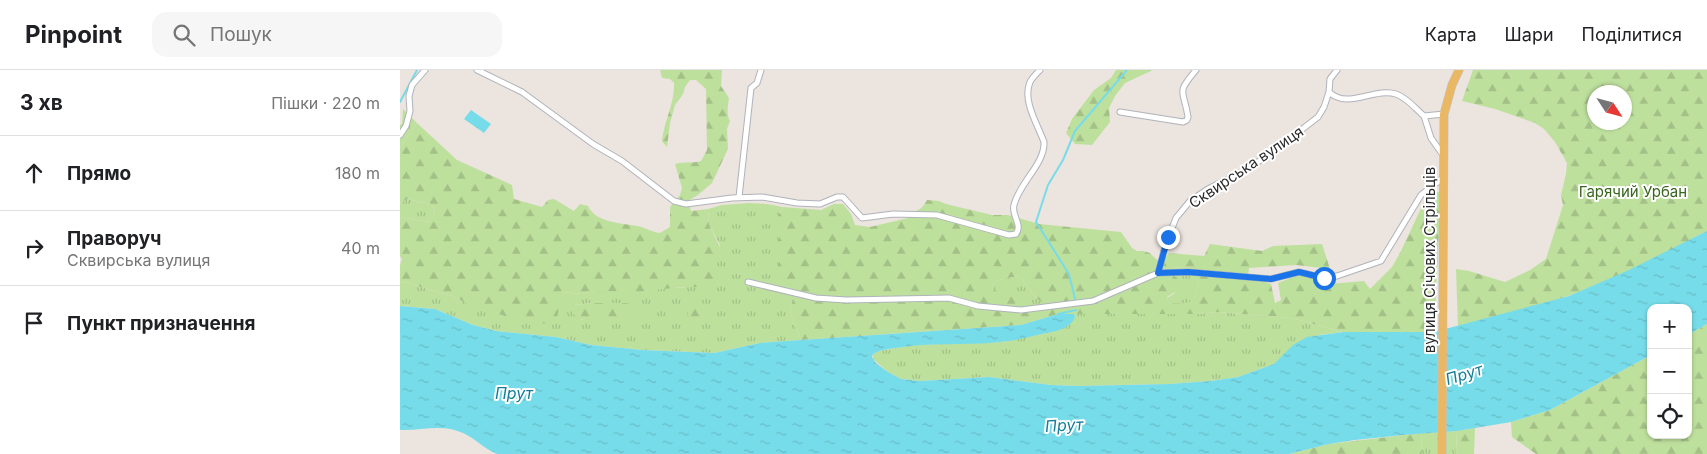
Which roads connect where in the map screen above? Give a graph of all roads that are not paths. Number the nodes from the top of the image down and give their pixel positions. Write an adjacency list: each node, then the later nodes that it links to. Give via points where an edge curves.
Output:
1 (425, 70): 12 (street, via 412,85 410,111)
2 (477, 70): 15 (street, via 522,92 674,201 686,204)
3 (761, 70): 15 (street, via 757,83 751,88)
4 (1040, 70): 15 (street, via 1031,80 1027,97 1045,147 1015,200 1012,210 1019,226 1016,234 1009,235 937,215 893,214 862,218 843,197 820,204)
5 (1196, 70): 9 (street, via 1182,88 1187,120)
6 (1337, 70): 8 (street, Сквирська вулиця, via 1330,80)
7 (1459, 70): 10 (main road, вулиця Січових Стрільців)
8 (1330, 92): 11 (street, вулиця Січових Стрільців, via 1346,100 1396,94); 16 (street, Сквирська вулиця, via 1318,117 1307,126 1244,171 1190,201 1176,218)
9 (1120, 112)
10 (1444, 114): 11 (street); 13 (main road, вулиця Січових Стрільців)
11 (1424, 116): 13 (street, вулиця Січових Стрільців, via 1431,138)
12 (400, 135)
13 (1443, 155): 14 (main road, вулиця Січових Стрільців)
14 (1444, 177): 16 (street, via 1421,195 1381,261 1337,276 1324,278 1299,272 1271,279 1188,272); 18 (main road, вулиця Січових Стрільців)
15 (739, 197)
16 (1158, 273): 17 (street, via 1093,301 1020,310 978,306 949,298 816,298)
17 (748, 282)
18 (1442, 454)

